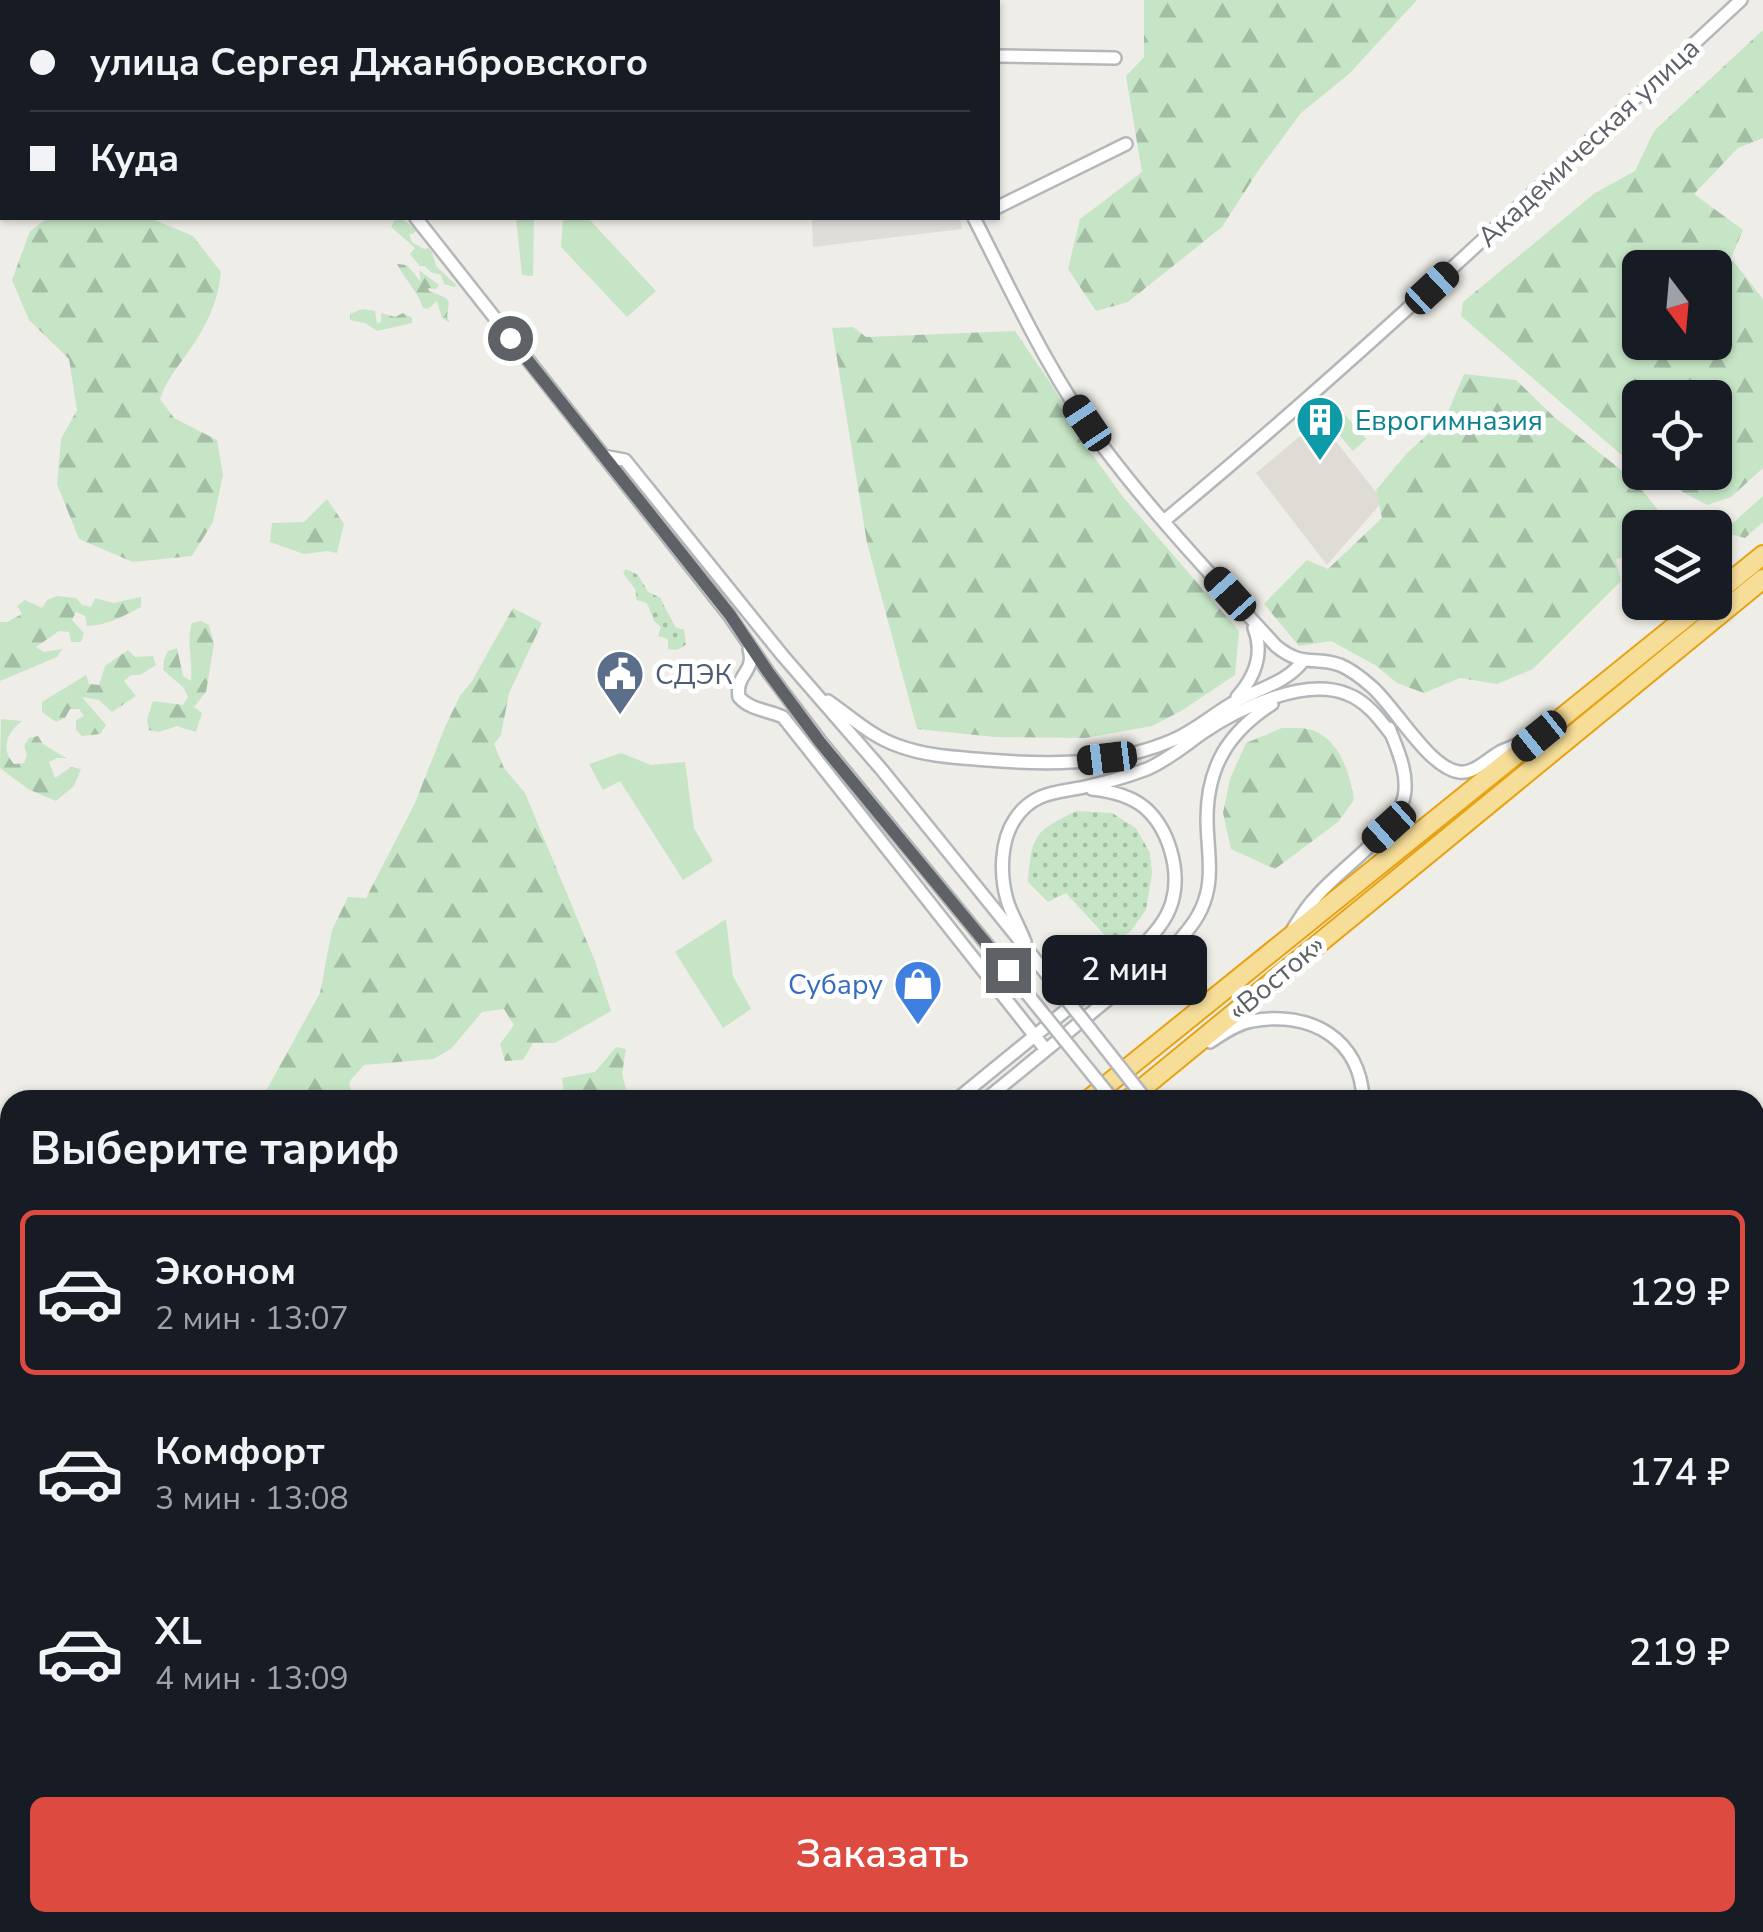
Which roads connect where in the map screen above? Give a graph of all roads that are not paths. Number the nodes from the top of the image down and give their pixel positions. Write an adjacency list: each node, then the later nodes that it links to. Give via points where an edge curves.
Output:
1 (1741, 0): 9 (street, Академическая улица, via 1421,298)
2 (1000, 56): 3 (street)
3 (1114, 58)
4 (1126, 144): 5 (street)
5 (1000, 206)
6 (418, 220): 8 (street)
7 (975, 220): 9 (street, via 1073,402)
8 (603, 456): 15 (street); 19 (street, via 625,460)
9 (1165, 520): 13 (street)
10 (1763, 555): 12 (highway)
11 (1763, 579): 31 (highway, «Восток»)
12 (1732, 580)
13 (1251, 619): 16 (street); 22 (street, via 1259,640 1255,670)
14 (1683, 620): 25 (highway, «Восток»)
15 (746, 640): 17 (street); 18 (street)
16 (1303, 662): 20 (street, via 1339,665); 22 (street)
17 (749, 670): 18 (street); 29 (street, via 738,689 744,703 783,717)
18 (768, 672): 35 (street, bridge)
19 (812, 690): 22 (street, via 898,746 1004,762 1076,762 1137,751 1197,729); 28 (street)
20 (1376, 691): 24 (street); 25 (street, via 1440,764 1457,772)
21 (1286, 695): 23 (street); 24 (street, via 1344,692); 30 (street, via 1249,720 1219,758 1210,782 1207,894 1197,919)
22 (1229, 705): 23 (street)
23 (1204, 732): 26 (street, via 1149,768)
24 (1391, 734): 27 (street, via 1404,772 1399,812 1314,898)
25 (1539, 736): 27 (highway, «Восток»)
26 (1082, 788): 28 (street, via 1034,800 1006,836 1003,883); 29 (street, via 1123,795 1158,824 1174,862 1172,901 1135,954)
27 (1286, 939): 34 (highway, «Восток»)
28 (1030, 954): 36 (street, bridge)
29 (1033, 1035): 30 (street); 32 (street)
30 (1046, 1050): 33 (street)
31 (1172, 1063): 37 (highway, «Восток»); 38 (street, via 1249,1021 1306,1022 1338,1039 1352,1056)
32 (968, 1090)
33 (997, 1090)
34 (1100, 1090)
35 (1105, 1090)
36 (1138, 1090)
37 (1140, 1090)
38 (1362, 1090)

